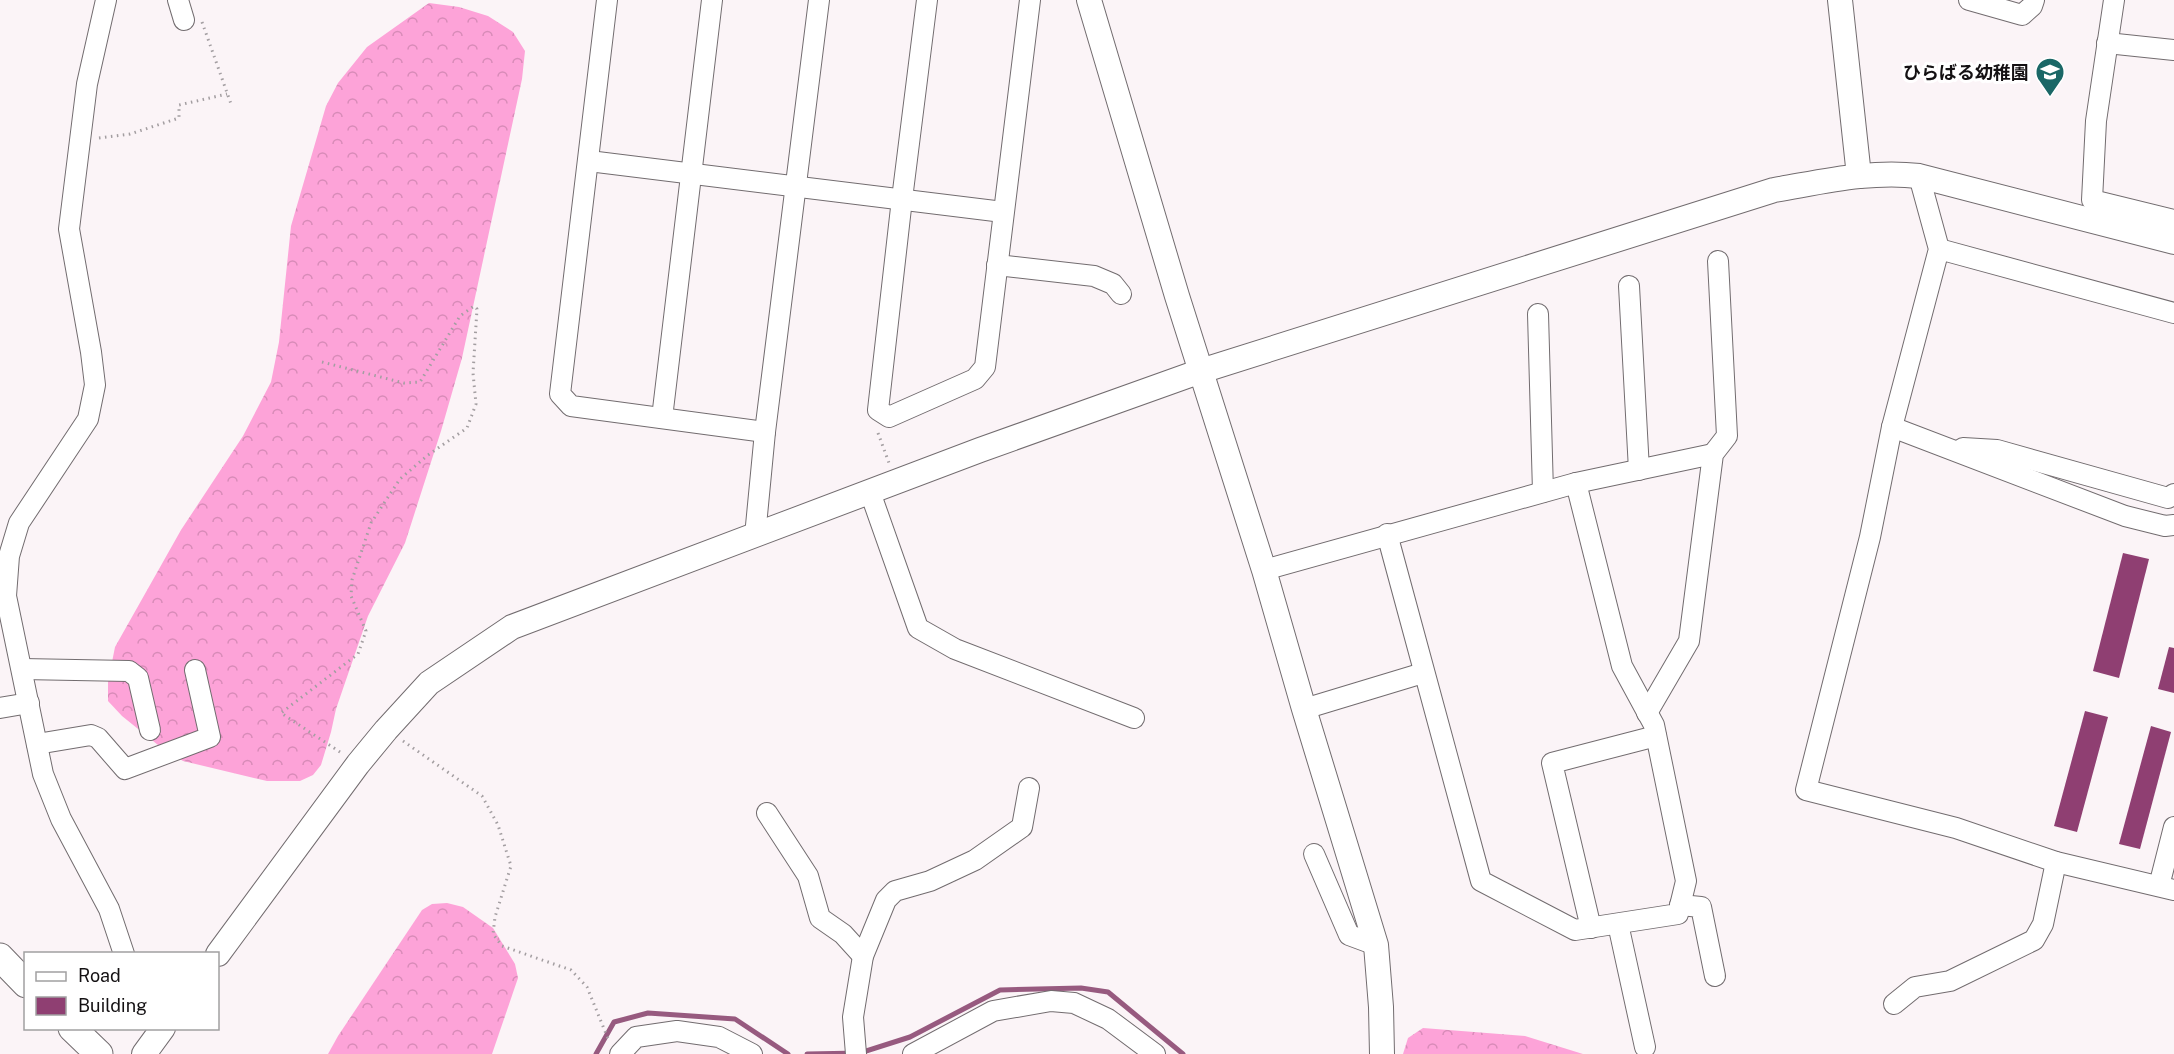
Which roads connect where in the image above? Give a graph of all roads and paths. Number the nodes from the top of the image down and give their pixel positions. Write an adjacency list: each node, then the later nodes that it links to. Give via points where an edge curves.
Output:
1 (105, 0): 18 (street)
2 (177, 0): 13 (street)
3 (607, 0): 19 (street)
4 (712, 0): 20 (street)
5 (819, 0): 23 (street)
6 (927, 0): 24 (street)
7 (1030, 0): 25 (street)
8 (1089, 0): 36 (street)
9 (1840, 0): 21 (street)
10 (1969, 0): 11 (street, via 2022,15)
11 (2034, 0)
12 (2114, 0): 14 (street)
13 (184, 20): 16 (path, via 200,16)
14 (2108, 43): 15 (street); 26 (street, via 2096,121 2092,200)
15 (2174, 50)
16 (228, 94): 17 (path); 18 (path, via 179,105 179,118 130,134)
17 (231, 104)
18 (80, 138): 53 (street, via 69,229 95,385 88,419 19,523 9,556)
19 (589, 161): 20 (street); 38 (street, via 560,394 571,406)
20 (692, 173): 23 (street); 38 (street)
21 (1859, 176): 22 (street, via 1894,173); 36 (street, via 1774,190)
22 (1919, 177): 27 (street); 28 (street)
23 (796, 186): 24 (street); 40 (street)
24 (902, 200): 25 (street); 37 (street)
25 (1003, 212): 30 (street)
26 (2174, 220)
27 (2174, 242)
28 (1939, 249): 33 (street); 39 (street)
29 (1718, 261): 42 (street, via 1727,436)
30 (997, 265): 32 (street, via 1094,276 1113,284); 37 (street, via 985,367 975,378 889,417)
31 (1629, 286): 43 (street)
32 (1121, 294)
33 (2174, 313)
34 (1538, 314): 47 (street)
35 (322, 362): 66 (path, via 404,383 420,382 460,316 474,306 477,309 473,373 476,404 467,428 400,479 371,523 352,580 351,596 366,631 358,654 281,713)
36 (1201, 370): 44 (street); 52 (street)
37 (878, 410): 44 (path, via 877,430)
38 (662, 418): 40 (street)
39 (1892, 427): 41 (street); 71 (street, via 1870,537 1806,790 1956,828)
40 (765, 432): 51 (street)
41 (1942, 447): 48 (street, via 1997,450 2168,498); 49 (street, via 2125,516)
42 (1713, 454): 43 (street); 60 (street, via 1689,641)
43 (1639, 470): 45 (street)
44 (897, 482): 46 (street)
45 (1576, 483): 47 (street); 60 (street, via 1622,666)
46 (870, 492): 51 (street); 61 (street, via 918,628 955,649)
47 (1544, 492): 50 (street)
48 (2174, 494)
49 (2174, 525)
50 (1387, 534): 52 (street); 56 (street)
51 (755, 536): 63 (street, via 512,627 429,683)
52 (1264, 570): 59 (street)
53 (8, 647): 54 (street)
54 (22, 669): 57 (street); 62 (street, via 129,671 138,678)
55 (195, 670): 65 (street, via 210,737 125,769 91,735)
56 (1423, 673): 59 (street); 75 (street, via 1481,881 1575,930)
57 (29, 703): 58 (street); 65 (street)
58 (0, 708)
59 (1304, 709): 76 (street)
60 (1647, 713): 64 (street)
61 (1134, 718)
62 (150, 730)
63 (386, 730): 66 (street); 87 (path, via 482,796 498,825 511,866 493,934 502,946 572,970 587,987)
64 (1656, 736): 73 (street, via 1686,881); 75 (street, via 1552,763)
65 (37, 744): 77 (street, via 50,795 109,909)
66 (358, 764): 78 (street)
67 (1029, 788): 79 (street, via 1022,827 975,860 930,881 895,891 886,900)
68 (767, 813): 79 (street, via 808,876 820,918 843,934)
69 (2174, 827): 72 (street)
70 (1314, 854): 76 (street, via 1348,935)
71 (2056, 862): 72 (street); 83 (street, via 2043,924 2034,940 1950,981 1915,987)
72 (2166, 888)
73 (1680, 905): 74 (street, via 1678,914); 81 (street, via 1701,907)
74 (1618, 924): 75 (street); 86 (street)
75 (1591, 928)
76 (1376, 945): 94 (street)
77 (123, 952)
78 (219, 953)
79 (863, 956): 91 (street, via 853,1017)
80 (0, 957): 82 (main road)
81 (1715, 976)
82 (24, 982)
83 (1894, 1004)
84 (73, 1030): 88 (main road)
85 (158, 1030): 89 (street)
86 (1645, 1047)
87 (615, 1049): 90 (street, via 636,1037 677,1031 719,1037)
88 (99, 1054)
89 (144, 1054)
90 (752, 1054)
91 (856, 1054)
92 (914, 1054): 93 (street, via 993,1011 1051,1001 1074,1003 1108,1019)
93 (1155, 1054)
94 (1382, 1054)

